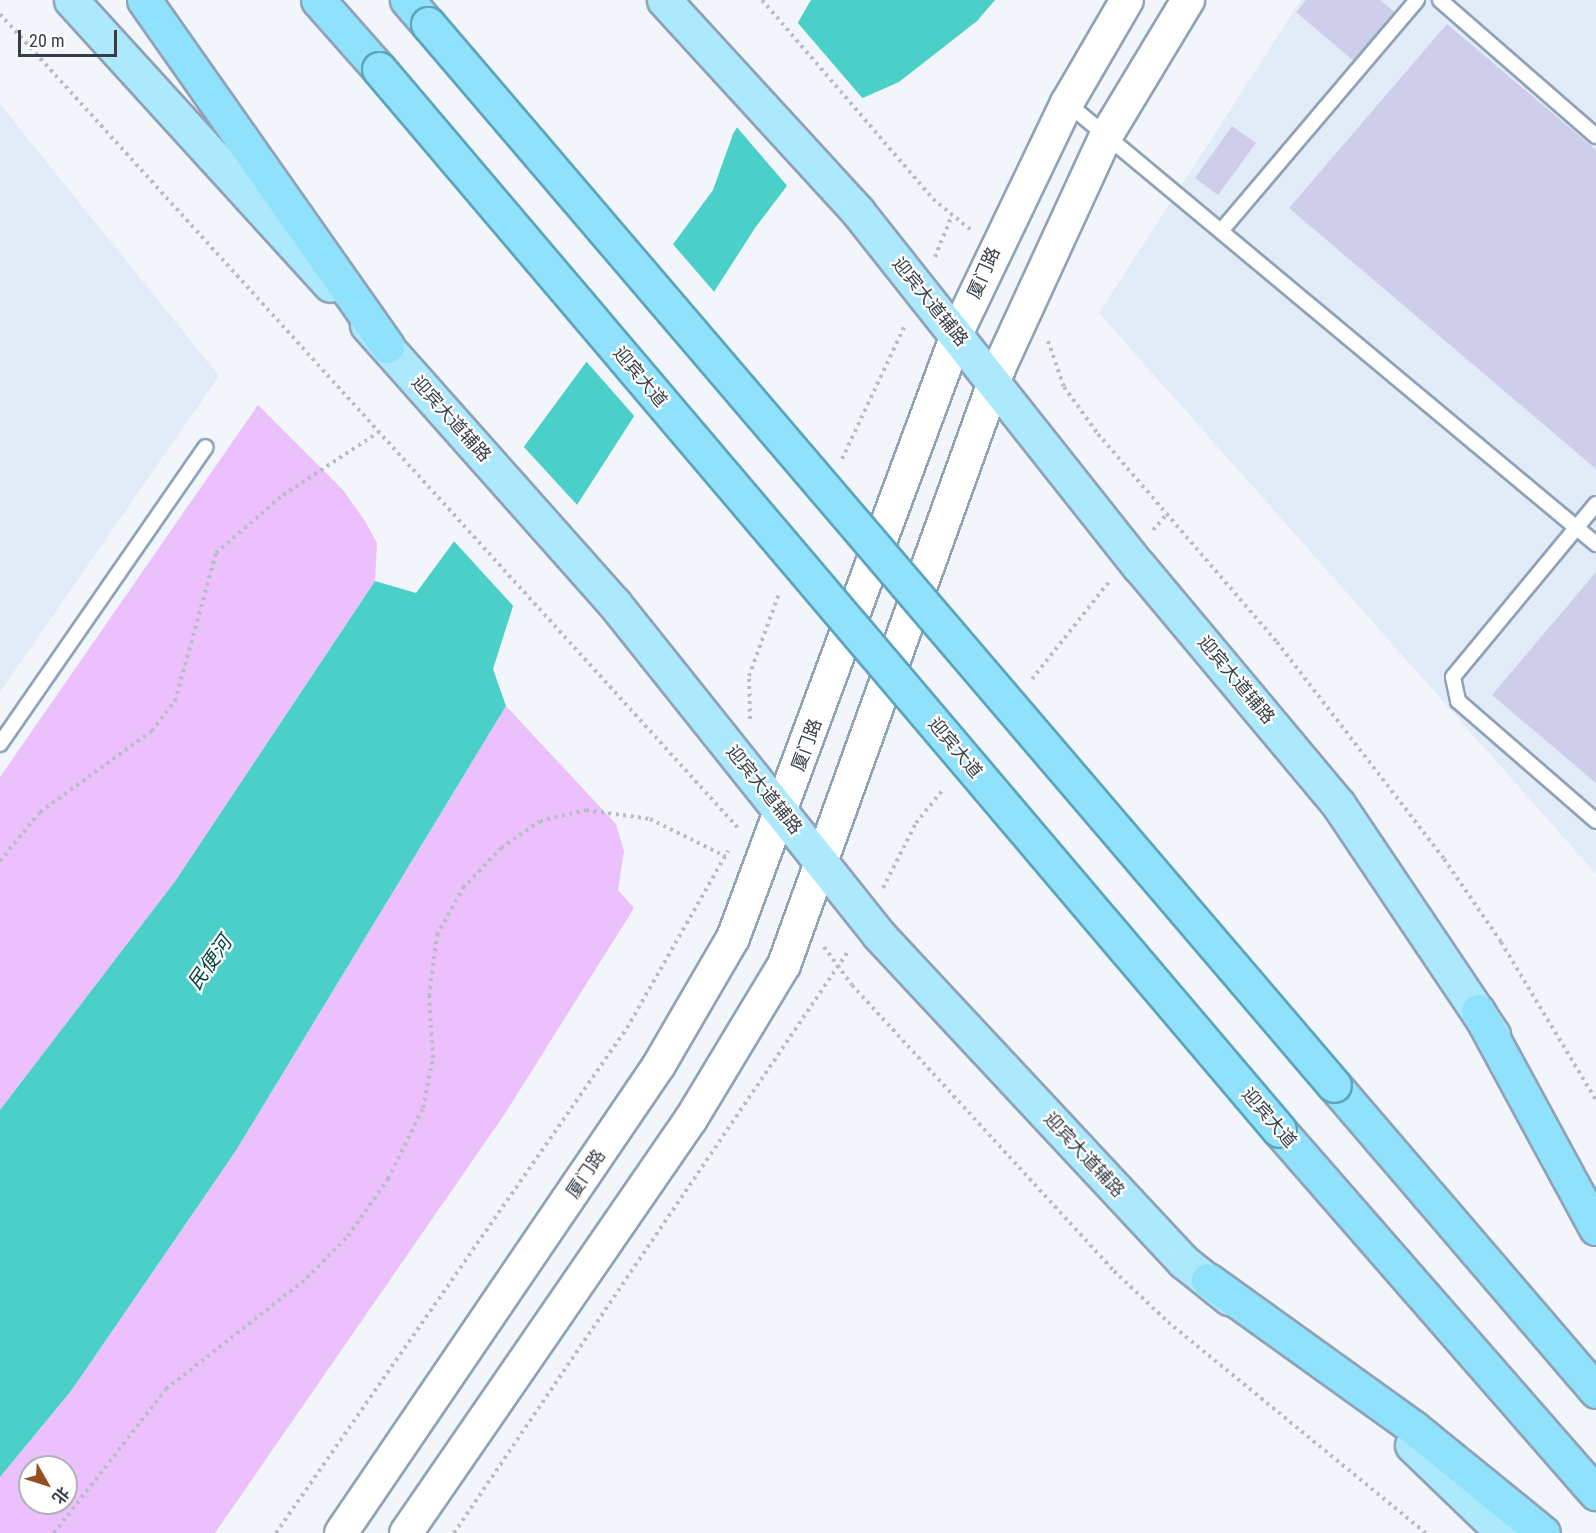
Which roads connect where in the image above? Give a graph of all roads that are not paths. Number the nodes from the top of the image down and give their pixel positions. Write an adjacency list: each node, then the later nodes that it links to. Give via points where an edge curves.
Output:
1 (71, 0): 15 (main road, 迎宾大道辅路)
2 (144, 0): 15 (highway)
3 (318, 0): 30 (highway, 迎宾大道, bridge, via 1279,1130)
4 (407, 0): 29 (highway, bridge)
5 (664, 0): 14 (main road, 迎宾大道辅路, via 858,212)
6 (1127, 0): 10 (street, 厦门路)
7 (1188, 0): 11 (street)
8 (1417, 0): 13 (lane)
9 (1440, 0): 12 (lane)
10 (1067, 103): 11 (lane); 14 (street, 厦门路)
11 (1106, 136): 13 (lane); 16 (street)
12 (1596, 136)
13 (1221, 231): 19 (lane)
14 (957, 336): 16 (main road, 迎宾大道辅路); 22 (street, 厦门路)
15 (387, 346): 22 (main road, 迎宾大道辅路, via 614,603)
16 (994, 384): 24 (street); 25 (main road, 迎宾大道辅路, via 1338,804)
17 (206, 447): 21 (lane)
18 (1596, 504): 19 (lane)
19 (1576, 527): 20 (lane); 23 (lane, via 1453,677 1458,701)
20 (1596, 544)
21 (0, 744)
22 (782, 814): 24 (main road, 迎宾大道辅路); 31 (street, 厦门路, via 733,938 659,1065)
23 (1596, 820)
24 (822, 864): 28 (main road, 迎宾大道辅路, via 867,920 1184,1262); 32 (street, via 784,965 691,1119)
25 (1478, 1011): 26 (main road, 迎宾大道辅路); 27 (highway)
26 (1596, 1203)
27 (1596, 1228)
28 (1208, 1280): 33 (main road, 迎宾大道辅路, via 1429,1458); 34 (highway, via 1414,1428)
29 (1596, 1391)
30 (1596, 1492)
31 (341, 1533)
32 (406, 1533)
33 (1503, 1533)
34 (1543, 1533)

